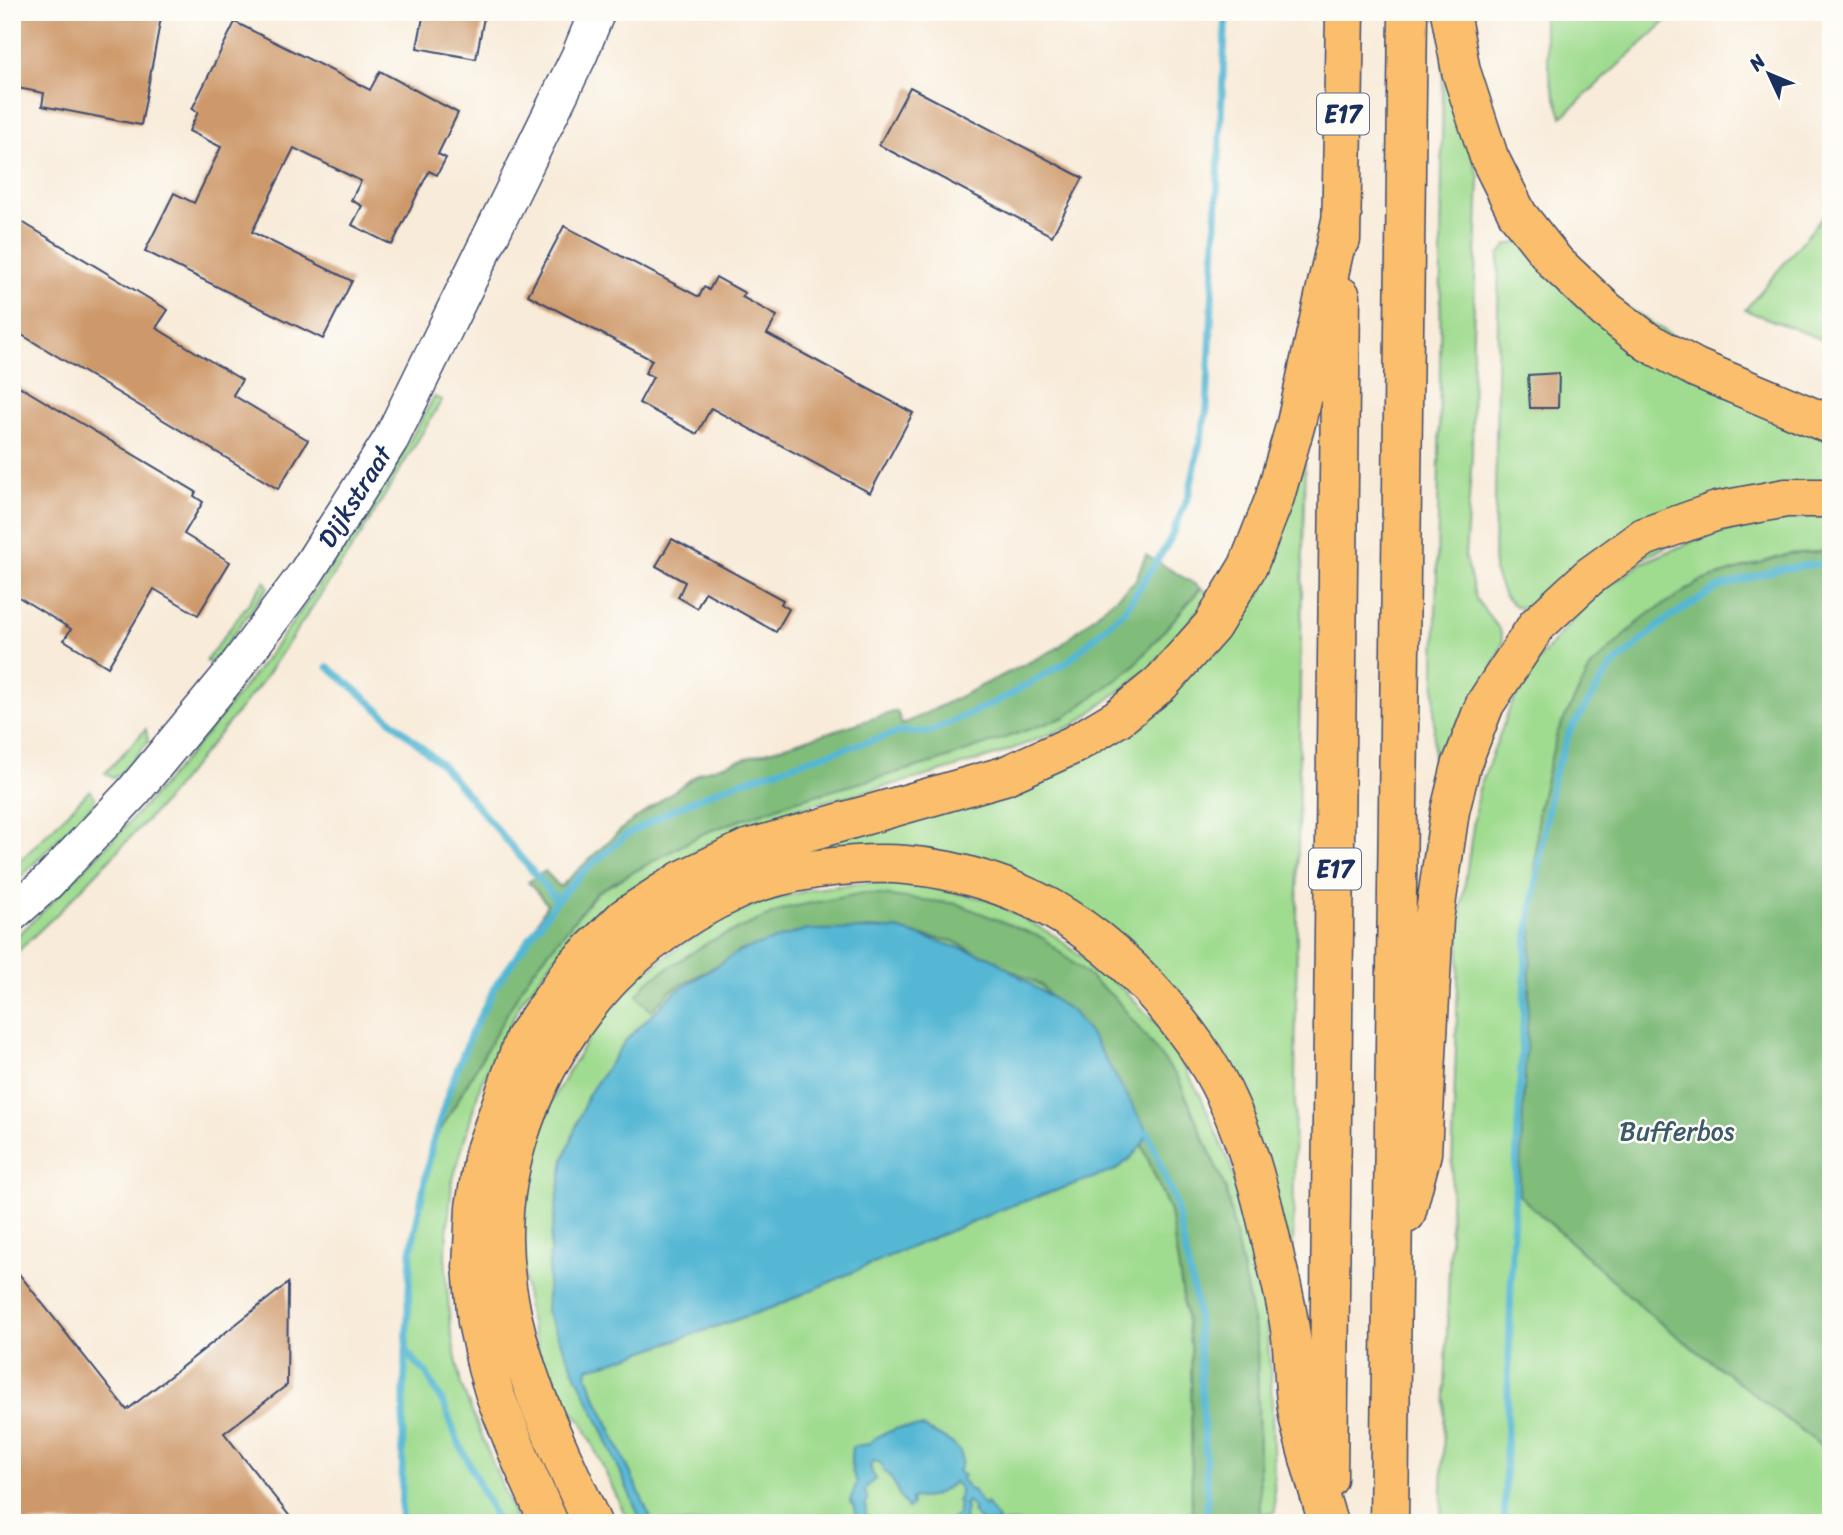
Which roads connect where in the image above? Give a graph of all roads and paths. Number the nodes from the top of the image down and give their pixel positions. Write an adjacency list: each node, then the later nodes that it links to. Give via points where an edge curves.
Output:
1 (597, 12): 8 (street, Dijkstraat, via 391,439 306,573 230,675 133,792)
2 (1345, 12): 5 (highway, E17)
3 (1408, 12): 9 (highway, E17)
4 (1450, 12): 6 (highway, via 1461,71 1489,156 1518,215 1556,263 1648,342 1696,368)
5 (1342, 216): 10 (highway, via 1274,500 1248,566 1212,626 1161,683 1118,718 1073,745 1004,776 747,849 682,880 624,918 574,967 524,1040 484,1153 472,1267); 16 (highway, E17)
6 (1831, 425)
7 (1831, 498): 9 (highway, via 1786,498 1717,511 1644,537 1590,576 1537,625 1485,704 1461,766 1450,811 1434,919 1422,1153)
8 (12, 914)
9 (1391, 1266): 17 (highway, E17)
10 (477, 1322): 12 (highway, via 471,1348 480,1385); 13 (highway, via 495,1395)
11 (536, 1396): 14 (highway); 15 (highway, via 569,1438); 16 (highway, via 513,1319 503,1233 517,1141 556,1048 590,1000 624,964 683,919 741,889 790,873 905,864 1005,887 1064,916 1117,954 1198,1048 1226,1096 1263,1201 1290,1325 1298,1417)
12 (536, 1523)
13 (549, 1523)
14 (592, 1523)
15 (607, 1523)
16 (1328, 1523)
17 (1389, 1523)

